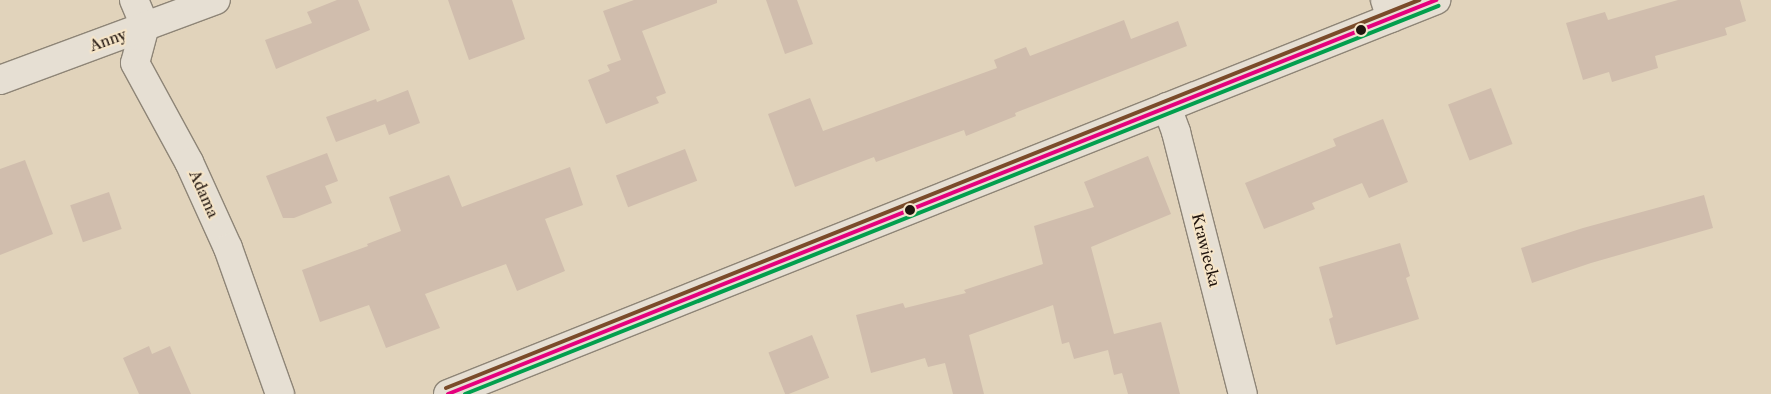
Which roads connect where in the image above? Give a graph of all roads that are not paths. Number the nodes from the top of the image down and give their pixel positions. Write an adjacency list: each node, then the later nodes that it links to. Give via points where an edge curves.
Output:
1 (134, 0): 5 (main road)
2 (216, 0): 5 (main road, Anny)
3 (1436, 0): 4 (main road)
4 (1388, 9): 7 (main road)
5 (145, 26): 6 (main road, Anny); 8 (main road, Adama, via 135,63 189,162 228,248)
6 (0, 80)
7 (1167, 107): 9 (main road); 10 (main road, Krawiecka)
8 (280, 394)
9 (448, 394)
10 (1243, 394)

